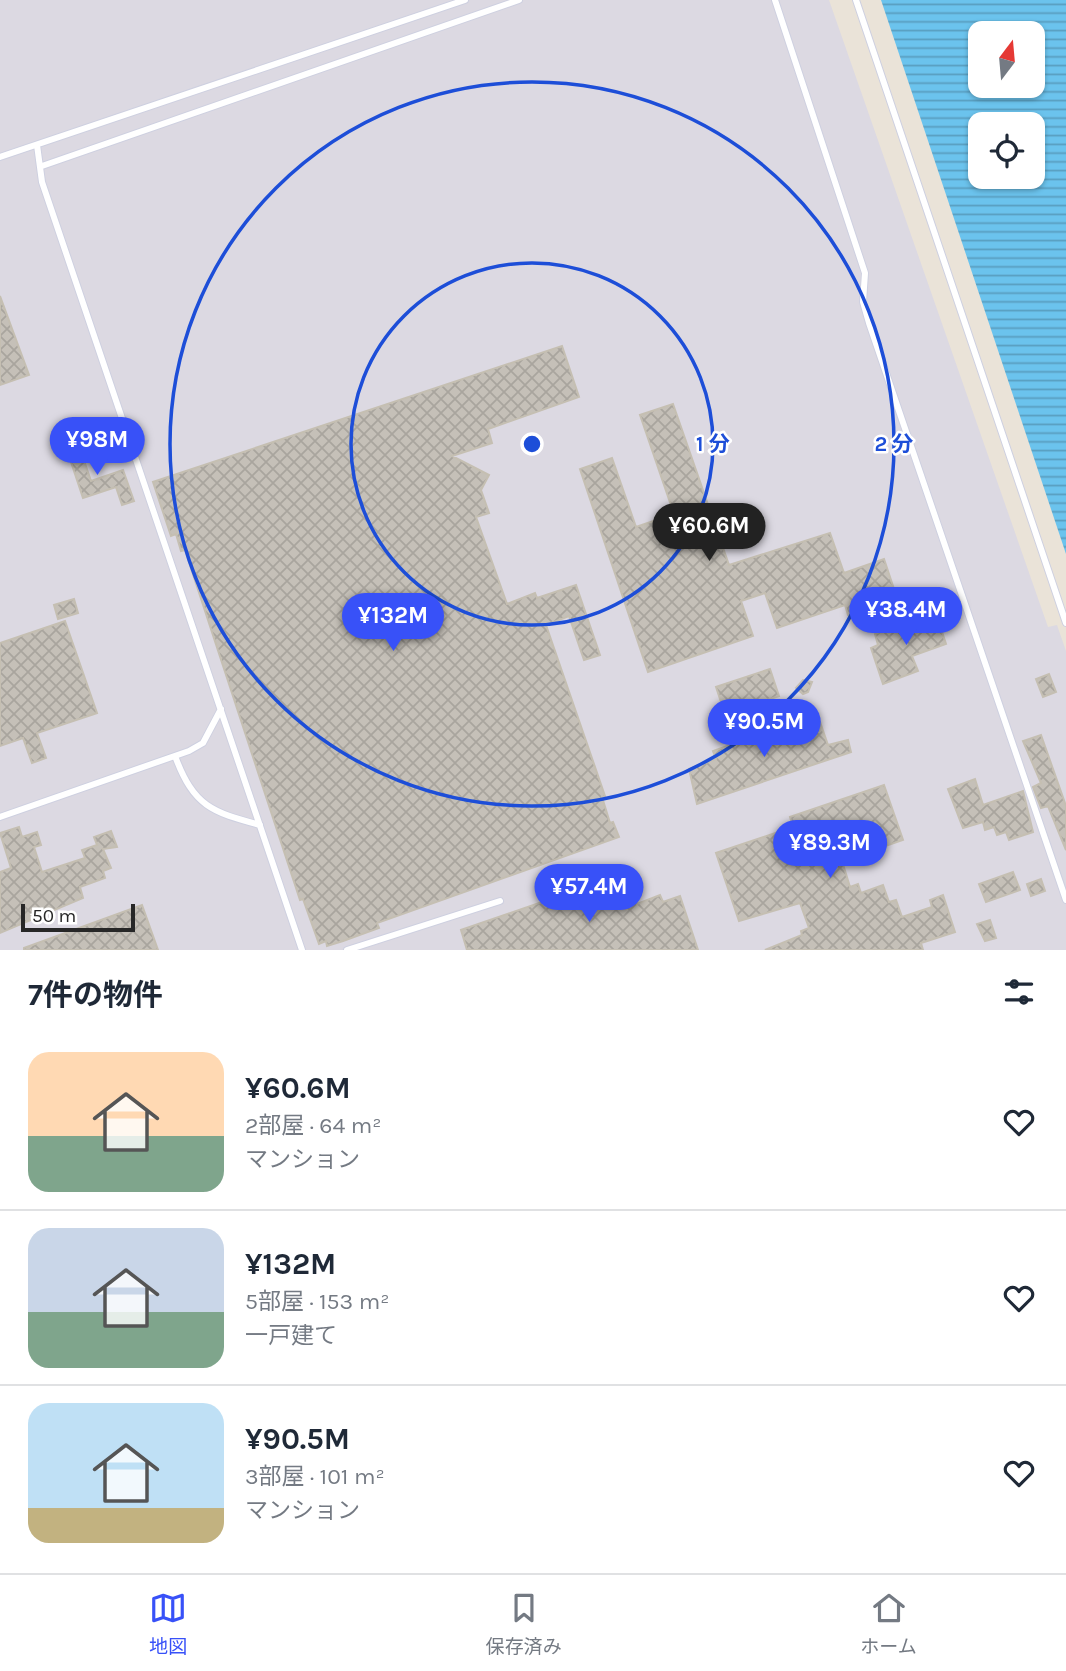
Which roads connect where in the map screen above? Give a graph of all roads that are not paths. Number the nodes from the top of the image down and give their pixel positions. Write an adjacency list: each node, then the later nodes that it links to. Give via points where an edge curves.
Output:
1 (465, 0): 5 (lane)
2 (519, 0): 7 (lane)
3 (775, 0): 13 (lane, via 865,274 863,302 869,323)
4 (856, 0): 8 (lane)
5 (37, 145): 6 (lane); 7 (lane)
6 (0, 157)
7 (42, 166): 9 (lane, via 42,183)
8 (1066, 623)
9 (221, 709): 10 (lane, via 203,743); 12 (lane)
10 (175, 757): 11 (lane); 12 (lane, via 202,804 219,814)
11 (0, 817)
12 (260, 825): 15 (lane)
13 (1066, 900)
14 (500, 901): 16 (lane)
15 (302, 950)
16 (347, 950)

